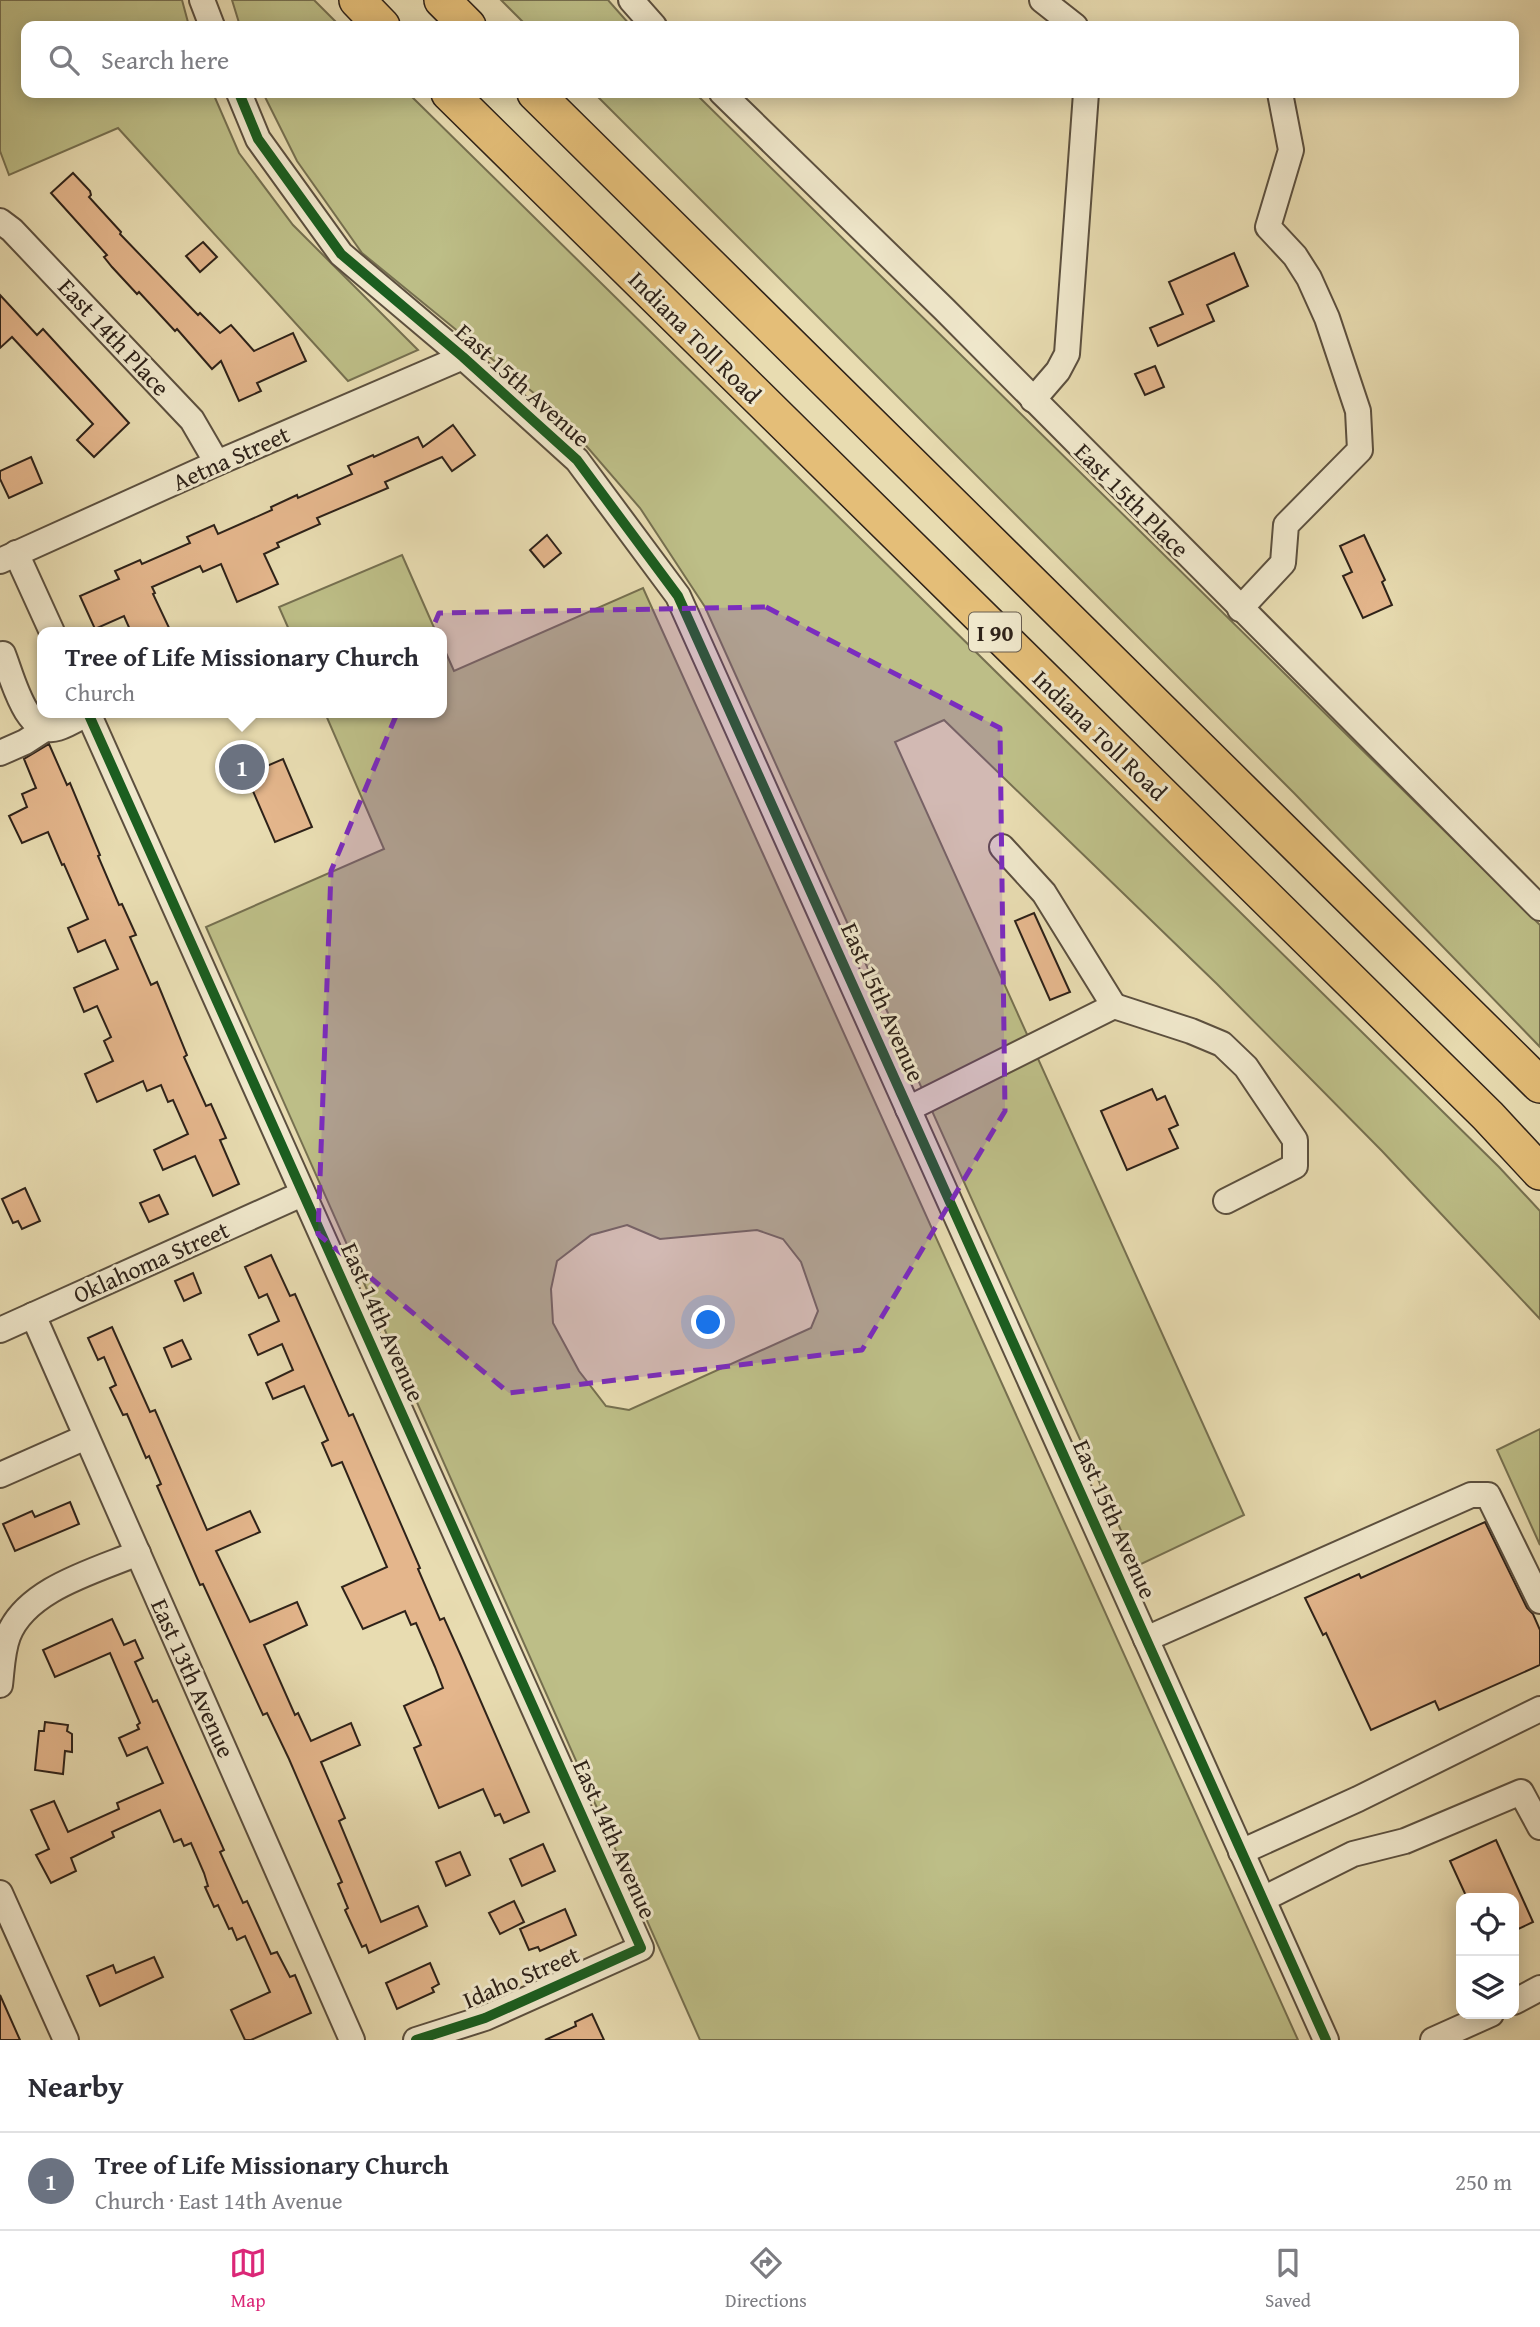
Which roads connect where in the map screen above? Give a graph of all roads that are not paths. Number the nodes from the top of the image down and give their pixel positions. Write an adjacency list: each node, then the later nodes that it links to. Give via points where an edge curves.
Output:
1 (202, 0): 6 (street)
2 (357, 0): 7 (highway)
3 (442, 0): 8 (highway)
4 (631, 0): 9 (street)
5 (1042, 0): 10 (street)
6 (210, 21)
7 (377, 21)
8 (463, 21)
9 (650, 21)
10 (1069, 21)
11 (241, 98): 18 (street, East 15th Avenue, via 258,139 341,254)
12 (454, 98): 34 (highway, Indiana Toll Road / I 90)
13 (540, 98): 32 (highway, I 90)
14 (727, 98): 19 (street, East 15th Place)
15 (1086, 98): 19 (street, via 1066,354)
16 (1281, 98): 22 (street, via 1291,150 1268,227 1302,267 1327,318 1358,411 1360,450 1286,525 1283,563)
17 (0, 221): 20 (street, East 14th Place, via 192,420)
18 (463, 357): 20 (street, Aetna Street); 33 (street, East 15th Avenue, via 577,460 678,596)
19 (1033, 400): 22 (street, East 15th Place)
20 (217, 463): 21 (street, Aetna Street)
21 (8, 557): 23 (street)
22 (1240, 609): 30 (street, East 15th Place)
23 (49, 627)
24 (0, 656): 27 (street, via 3,654 27,716)
25 (78, 718): 27 (street, via 57,729)
26 (90, 718): 35 (street, East 14th Avenue)
27 (46, 729): 28 (street)
28 (0, 752)
29 (1002, 847): 31 (street, via 1044,893)
30 (1540, 908)
31 (1114, 1006): 33 (street); 36 (street, via 1222,1044 1246,1067 1295,1140 1295,1166)
32 (1540, 1085)
33 (908, 1109): 43 (street, East 15th Avenue)
34 (1540, 1172)
35 (302, 1194): 37 (street, Oklahoma Street); 50 (street, East 14th Avenue)
36 (1226, 1201)
37 (33, 1315): 38 (street, Oklahoma Street); 39 (street, East 13th Avenue)
38 (3, 1322)
39 (86, 1437): 40 (street); 41 (street, East 13th Avenue)
40 (0, 1475)
41 (138, 1553): 44 (street, via 60,1587 29,1606 9,1635); 55 (street, East 13th Avenue)
42 (1540, 1601): 43 (street, via 1488,1495 1471,1495)
43 (1146, 1639): 47 (street, East 15th Avenue)
44 (0, 1685)
45 (1540, 1709): 47 (street)
46 (1540, 1827): 49 (street, via 1521,1792 1405,1841 1353,1854)
47 (1241, 1852): 49 (street, East 15th Avenue)
48 (0, 1893): 54 (street)
49 (1263, 1899): 57 (street, East 15th Avenue)
50 (641, 1948): 56 (street, Idaho Street, via 485,2018)
51 (1540, 1988): 52 (street)
52 (1519, 1999)
53 (1481, 2019): 58 (street)
54 (66, 2040)
55 (352, 2040)
56 (416, 2040)
57 (1326, 2040)
58 (1433, 2040)

